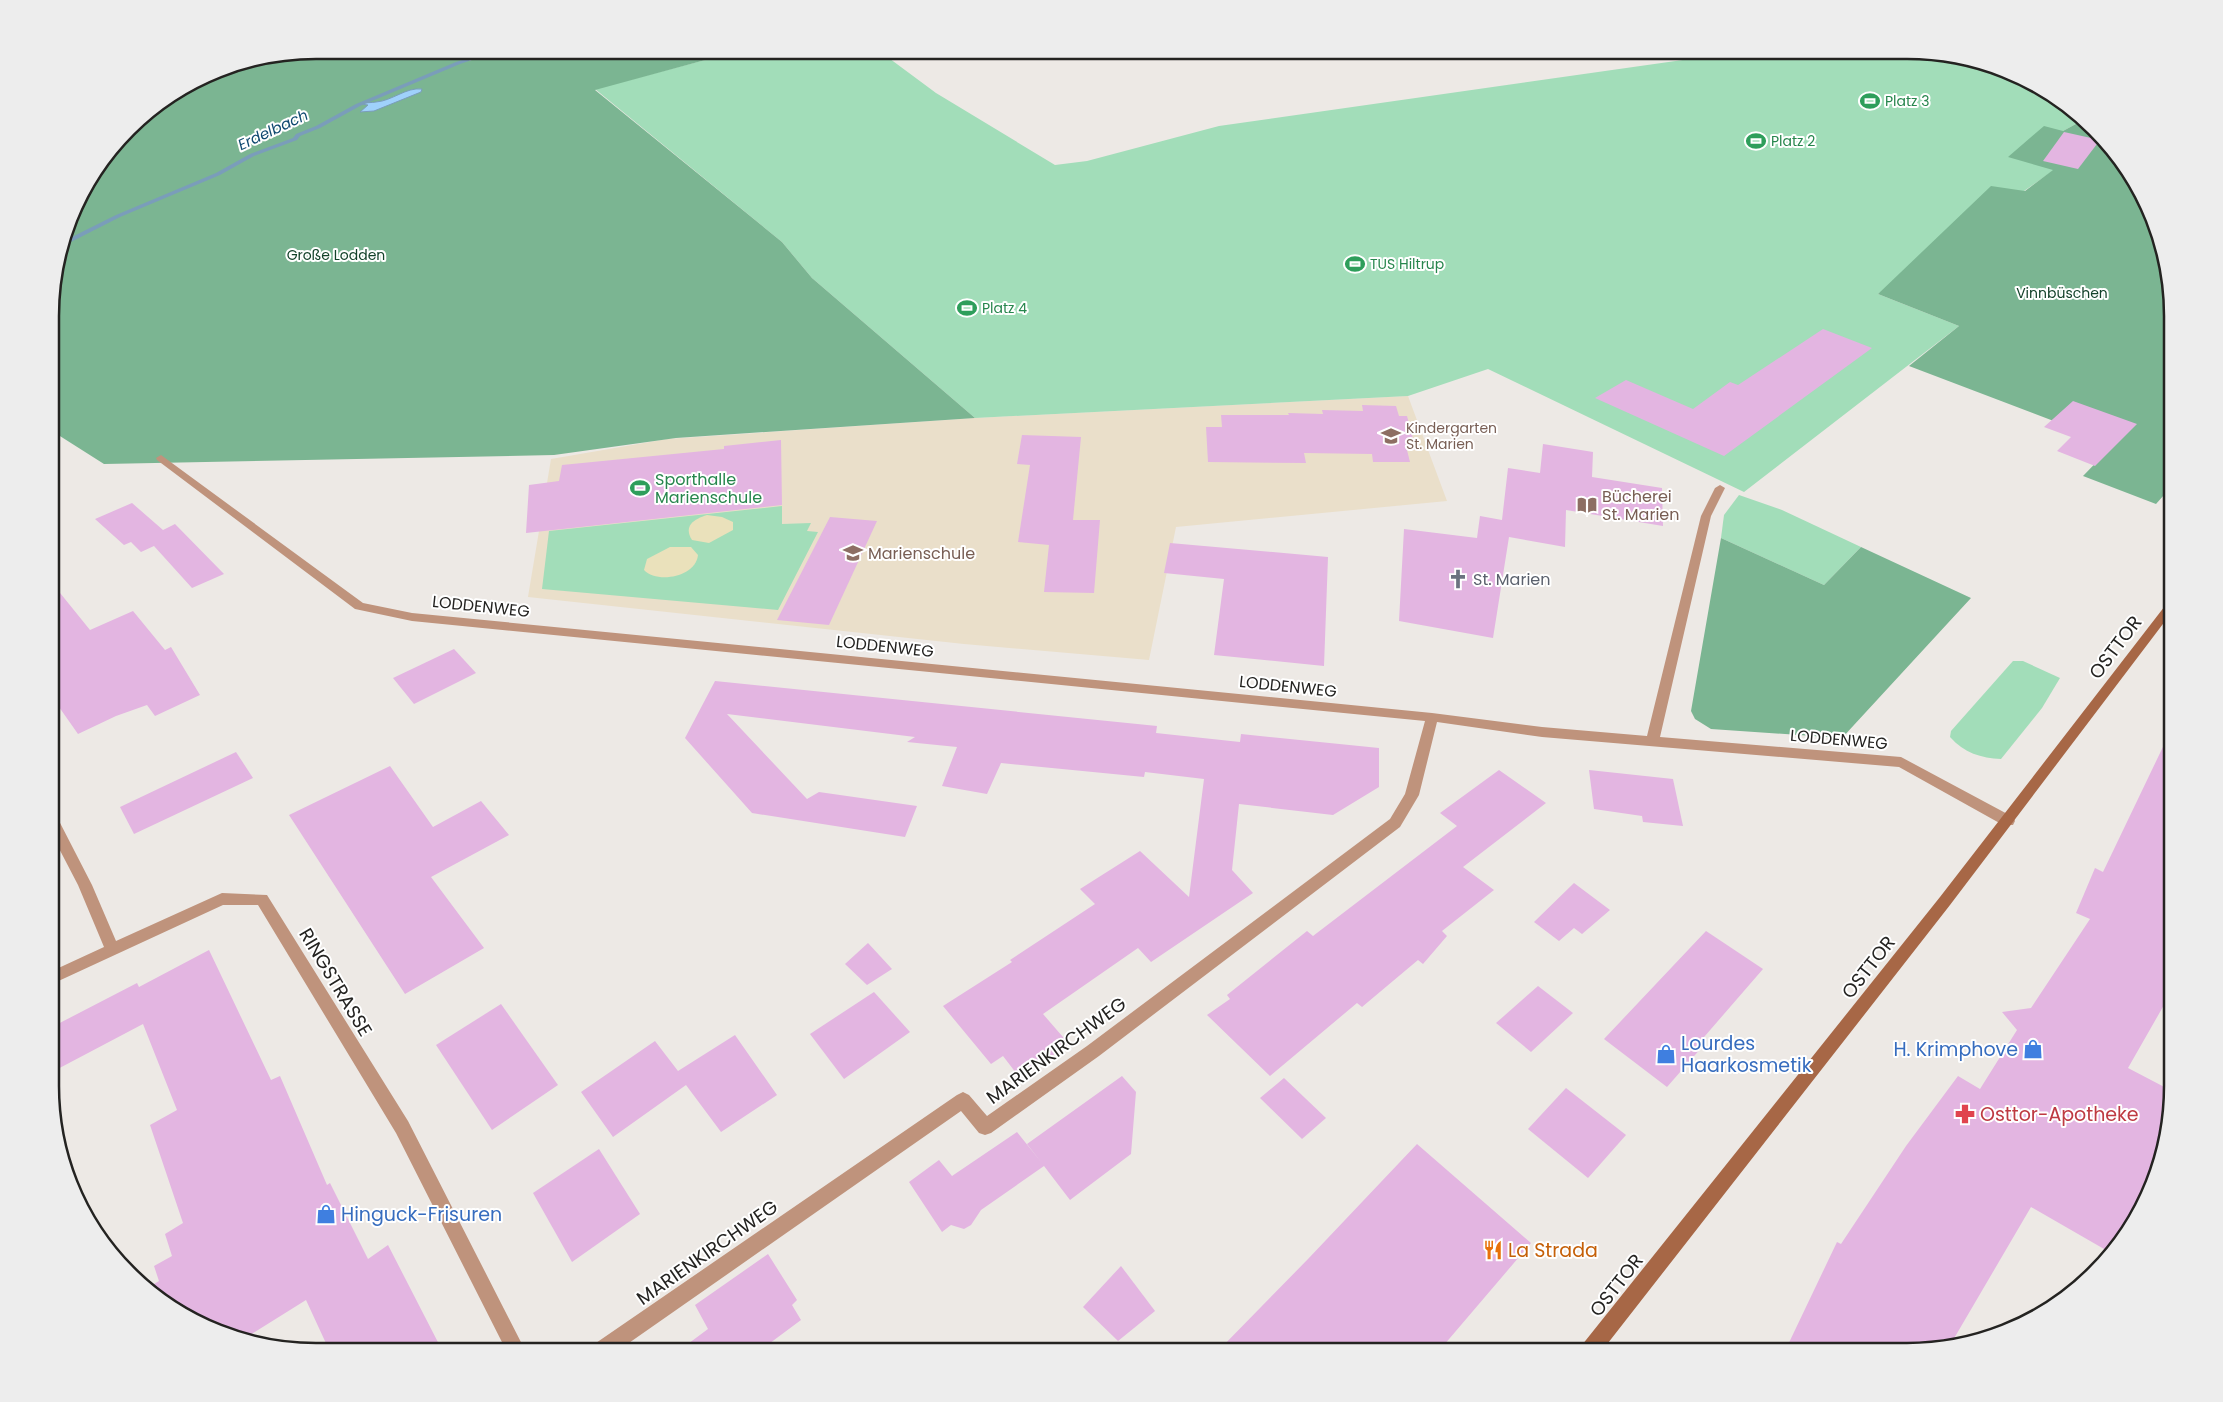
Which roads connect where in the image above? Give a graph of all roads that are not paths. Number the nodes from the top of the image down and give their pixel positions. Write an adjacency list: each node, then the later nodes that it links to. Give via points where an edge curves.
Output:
1 (161, 458): 4 (street, LODDENWEG, via 359,606 394,614)
2 (1720, 488): 5 (street, via 1704,524)
3 (2164, 615): 6 (main road, OSTTOR)
4 (1432, 717): 5 (street, LODDENWEG, via 1542,732); 11 (street, MARIENKIRCHWEG, via 1412,795 1395,823 986,1127 963,1100)
5 (1653, 740): 6 (street, LODDENWEG, via 1901,762)
6 (2008, 821): 12 (main road, OSTTOR)
7 (59, 836): 8 (street)
8 (112, 949): 9 (street); 10 (street, RINGSTRASSE, via 222,899 262,899 402,1127)
9 (59, 975)
10 (513, 1343)
11 (613, 1343)
12 (1596, 1343)

